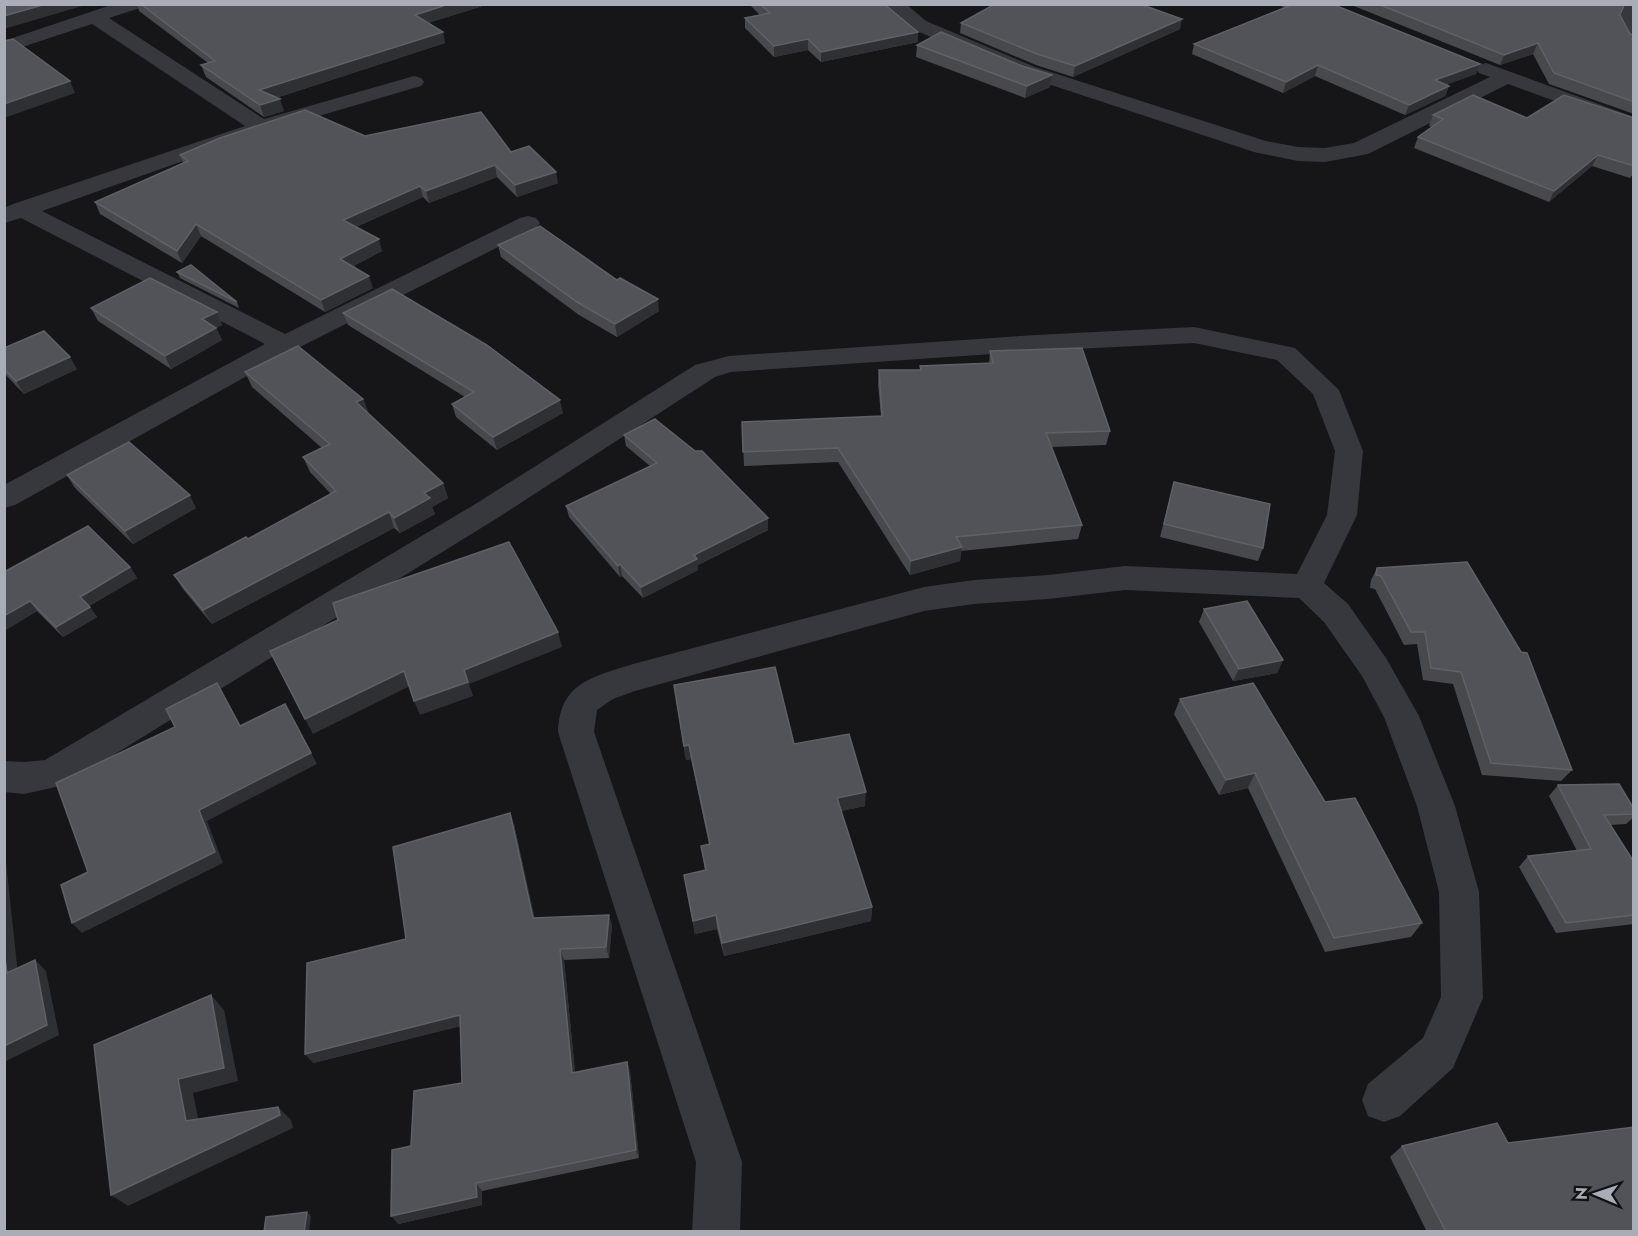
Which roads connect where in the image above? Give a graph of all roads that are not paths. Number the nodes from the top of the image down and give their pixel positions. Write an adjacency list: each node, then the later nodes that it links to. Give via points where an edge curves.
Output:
1 (134, 4): 4 (street)
2 (894, 4): 8 (street, via 919,25 1028,71 1262,147 1299,154 1325,156 1360,149)
3 (1634, 6): 5 (street, via 1626,24)
4 (96, 18): 6 (street); 11 (street)
5 (1634, 39)
6 (4, 47)
7 (1474, 64): 8 (street)
8 (1506, 77): 10 (street)
9 (414, 82): 11 (street)
10 (1634, 124)
11 (261, 127): 12 (street)
12 (13, 213): 14 (street)
13 (528, 223): 14 (street)
14 (285, 344): 15 (street)
15 (4, 498)
16 (1306, 586): 17 (street, via 1342,514 1349,451 1325,390 1286,354 1194,335 729,364 705,371 488,510 52,774); 18 (street, via 1336,613 1374,667 1401,716 1436,806 1459,892 1462,998 1438,1053); 19 (street, via 1125,578 924,599 633,678 587,695 575,714 576,732 719,1162)
17 (4, 776)
18 (1384, 1100)
19 (716, 1232)

